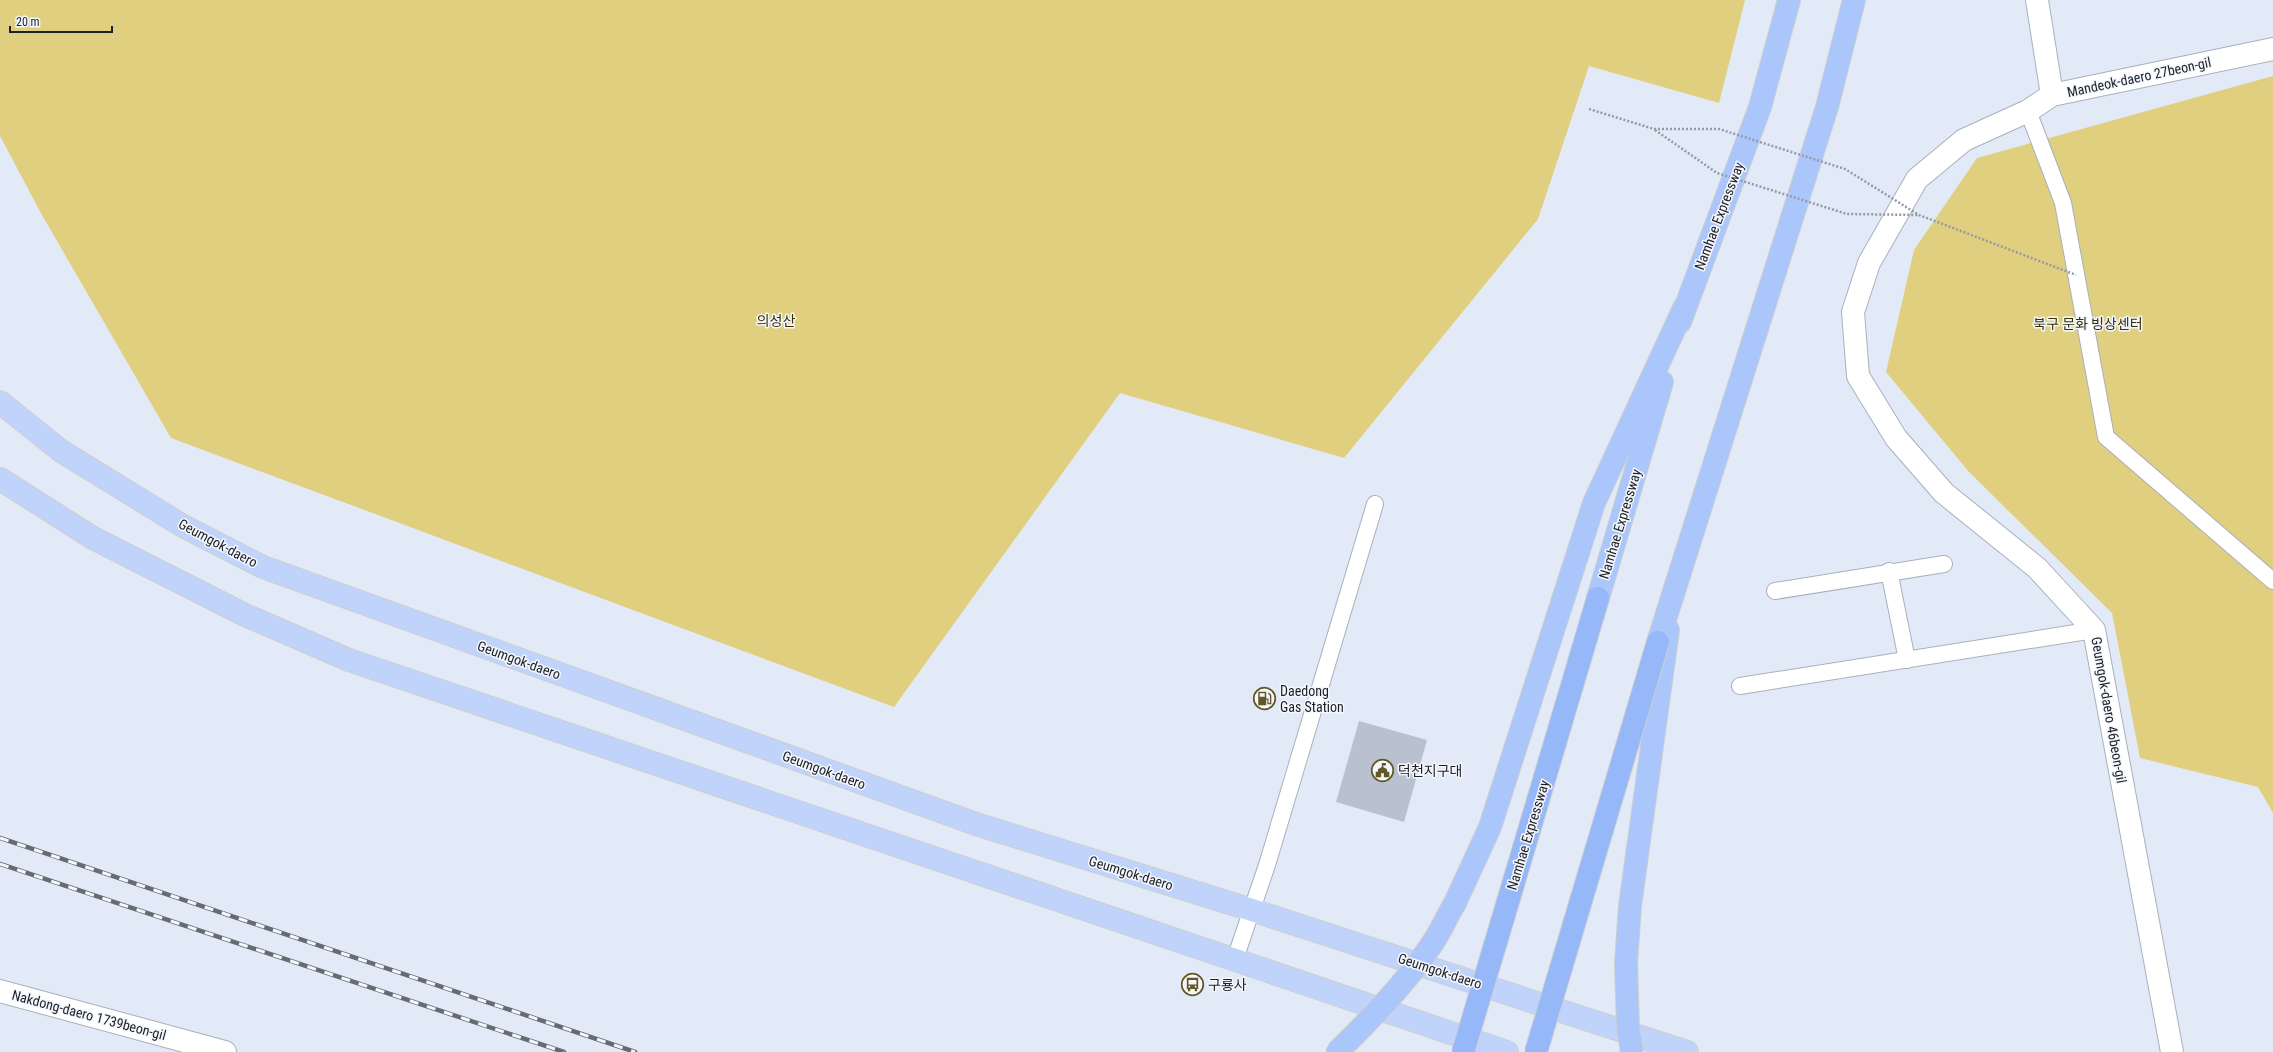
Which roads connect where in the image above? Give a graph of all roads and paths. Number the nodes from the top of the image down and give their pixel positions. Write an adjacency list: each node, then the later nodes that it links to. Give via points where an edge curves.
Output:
1 (1789, 0): 11 (highway, Namhae Expressway, via 1760,107)
2 (1854, 0): 20 (highway, via 1827,107 1673,595)
3 (2037, 0): 5 (street, Mandeok-daero 27beon-gil)
4 (2273, 49): 5 (street, Mandeok-daero 27beon-gil)
5 (2052, 95): 7 (street, Geumgok-daero 46beon-gil)
6 (1589, 109): 8 (path, bridge)
7 (2028, 111): 10 (lane, via 2063,203); 19 (street, Geumgok-daero 46beon-gil, via 1964,140 1917,179 1869,263 1853,312 1858,376 1896,438 1944,493 2038,568)
8 (1654, 130): 9 (path, bridge, via 1719,130 1845,169); 9 (path, bridge, via 1717,173 1847,214)
9 (1919, 214): 10 (path, bridge)
10 (2076, 275): 17 (lane, via 2106,437)
11 (1684, 308): 27 (highway, bridge, via 1594,503 1490,827 1455,903 1433,943 1413,971); 28 (highway, Namhae Expressway, bridge)
12 (0, 402): 23 (main road, Geumgok-daero, via 61,451 183,526 263,567 976,824)
13 (0, 479): 24 (main road, via 93,538 245,615 349,660)
14 (1375, 504): 23 (lane)
15 (1944, 564): 16 (lane)
16 (1889, 572): 18 (lane); 21 (lane)
17 (2273, 581)
18 (1775, 591)
19 (2094, 630): 21 (lane); 33 (street, Geumgok-daero 46beon-gil)
20 (1662, 644): 30 (highway, bridge); 31 (highway, bridge, via 1630,906 1626,963 1628,1028)
21 (1907, 660): 22 (lane)
22 (1740, 686)
23 (1252, 910): 24 (lane); 32 (main road, Geumgok-daero)
24 (1235, 959): 29 (main road)
25 (0, 991): 26 (street, Nakdong-daero 1739beon-gil)
26 (225, 1052)
27 (1337, 1052)
28 (1463, 1052)
29 (1507, 1052)
30 (1536, 1052)
31 (1632, 1052)
32 (1687, 1052)
33 (2172, 1052)

